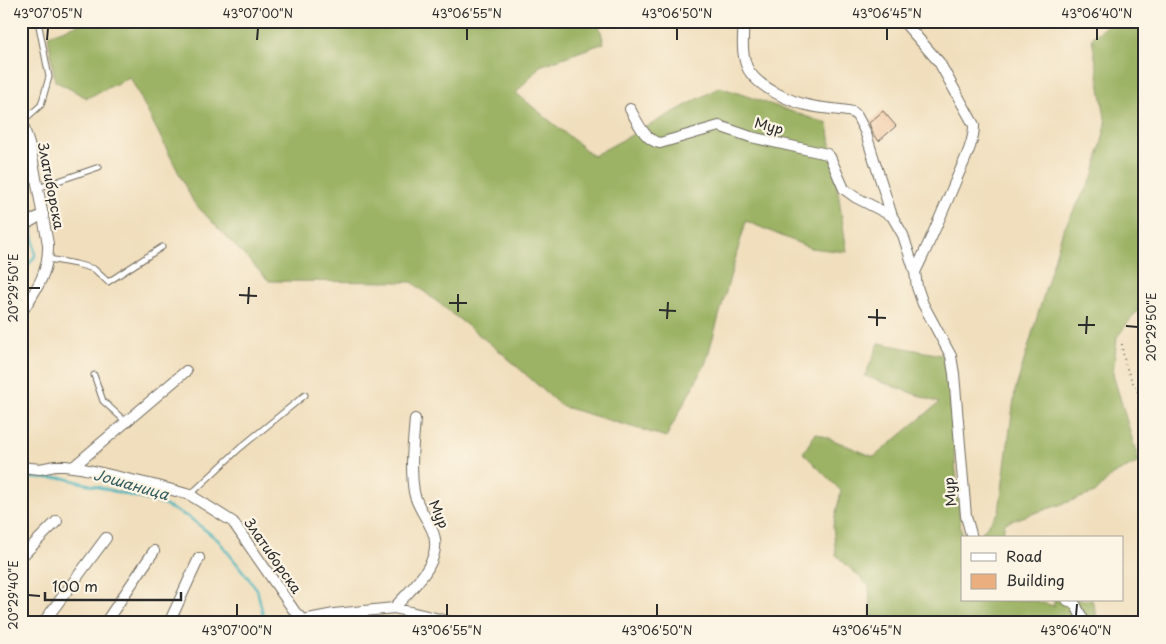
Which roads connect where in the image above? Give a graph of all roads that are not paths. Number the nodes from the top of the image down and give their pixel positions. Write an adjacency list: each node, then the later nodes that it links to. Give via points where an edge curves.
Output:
1 (38, 21): 5 (lane, via 49,77 41,105)
2 (744, 21): 9 (street, Мур, via 744,54 747,67 758,83 801,103 853,112 857,116 874,155)
3 (904, 21): 13 (street, via 939,62 974,125 968,151)
4 (630, 109): 9 (street, Мур, via 649,139 655,142 719,126 751,137 827,154 844,189)
5 (22, 120): 7 (street, Златиборска)
6 (99, 167): 7 (lane)
7 (38, 188): 8 (street, Златиборска)
8 (41, 215): 10 (street); 12 (street, Златиборска)
9 (892, 216): 13 (street, Мур, via 903,235)
10 (24, 225)
11 (162, 247): 12 (lane, via 108,282 94,269)
12 (49, 259): 14 (street, Златиборска, via 42,279)
13 (916, 272): 24 (street, Мур, via 923,304 951,356 966,516)
14 (21, 313)
15 (186, 371): 19 (street)
16 (94, 375): 19 (lane, via 103,401)
17 (305, 394): 22 (lane, via 240,448)
18 (415, 419): 30 (street, Мур, via 414,494 434,532 436,543 433,558 423,575)
19 (126, 422): 21 (street)
20 (21, 467): 21 (street, Златиборска)
21 (73, 467): 22 (street, Златиборска)
22 (190, 496): 31 (street, Златиборска, via 233,522)
23 (57, 521): 27 (street)
24 (971, 536)
25 (106, 538): 32 (street)
26 (154, 551): 33 (street)
27 (21, 557)
28 (199, 558): 34 (street)
29 (1071, 602): 37 (street)
30 (394, 608): 31 (street, via 334,614); 36 (street)
31 (304, 622): 35 (street)
32 (43, 623)
33 (106, 623)
34 (169, 623)
35 (288, 623)
36 (456, 623)
37 (1085, 623)

